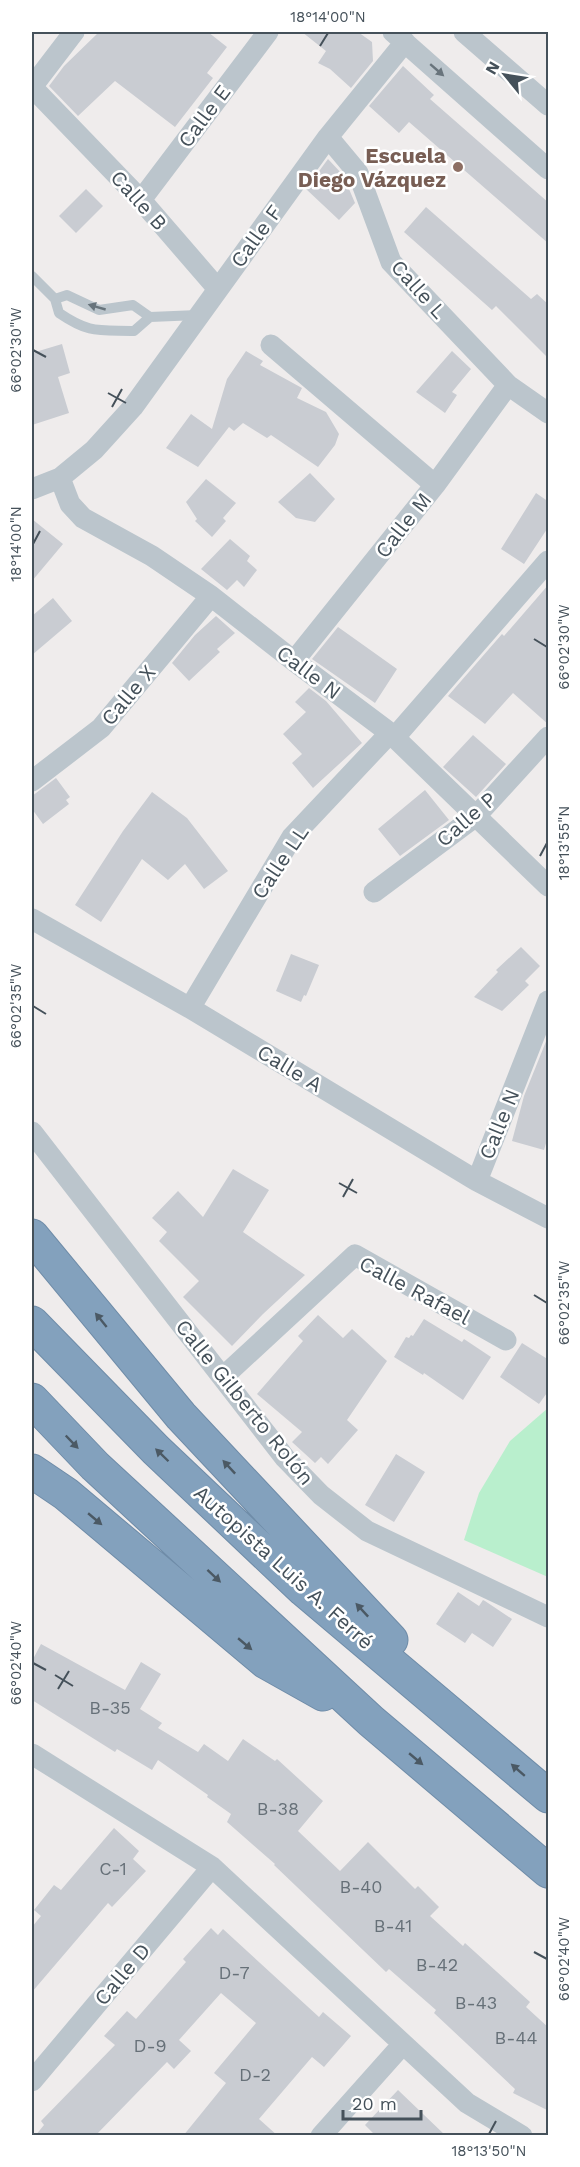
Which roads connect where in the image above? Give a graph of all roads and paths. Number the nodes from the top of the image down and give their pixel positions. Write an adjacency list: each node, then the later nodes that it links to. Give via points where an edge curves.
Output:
1 (74, 32): 8 (street, Calle B, via 32,87)
2 (268, 32): 8 (street, Calle E)
3 (464, 32): 5 (street)
4 (399, 37): 6 (street, Calle F); 7 (street, one-way to 7)
5 (549, 105)
6 (328, 137): 10 (street, Calle F); 15 (street, Calle L, via 358,173 391,262)
7 (549, 168)
8 (141, 200): 10 (street, Calle B)
9 (34, 283): 11 (lane)
10 (217, 288): 12 (street, Calle F)
11 (55, 299): 13 (lane, one-way to 11, via 133,305 99,310 67,295); 13 (lane, via 59,313 91,330 134,331)
12 (198, 315): 13 (lane); 17 (street, Calle F, via 133,407 94,450)
13 (150, 317)
14 (271, 345): 18 (street)
15 (508, 385): 16 (street, Calle L); 18 (street, Calle M)
16 (549, 412)
17 (60, 478): 19 (street, Calle F); 21 (street, Calle N, via 70,504 83,518 152,556)
18 (435, 485): 22 (street, Calle M)
19 (32, 489)
20 (549, 561): 23 (street, Calle LL)
21 (211, 596): 22 (street, Calle N); 25 (street, Calle X, via 101,728)
22 (294, 661): 23 (street, Calle N)
23 (393, 735): 26 (street, Calle N); 31 (street, Calle LL, via 292,837)
24 (549, 737): 26 (street, Calle P)
25 (32, 781)
26 (476, 816): 27 (street, Calle N); 28 (street, Calle P)
27 (549, 886)
28 (374, 892)
29 (32, 919): 31 (street, Calle A)
30 (549, 1001): 33 (street, Calle N)
31 (190, 1008): 33 (street, Calle A)
32 (32, 1132): 38 (street, Calle Gilberto Rolón)
33 (477, 1181): 34 (street, Calle A)
34 (549, 1218)
35 (32, 1236): 43 (highway, one-way to 35, via 181,1416)
36 (32, 1323): 43 (highway, Autopista Luis A. Ferré, one-way to 36, via 304,1590 156,1450)
37 (506, 1340): 38 (street, Calle Rafael, via 355,1255)
38 (223, 1377): 41 (street, Calle Gilberto Rolón, via 285,1458 321,1496 367,1531)
39 (32, 1400): 42 (highway, one-way to 42, via 95,1466)
40 (32, 1471): 42 (highway, one-way to 42, via 66,1494 266,1662)
41 (549, 1617)
42 (371, 1721): 47 (highway, one-way to 47)
43 (488, 1744): 45 (highway, Autopista Luis A. Ferré, one-way to 43)
44 (32, 1754): 46 (street)
45 (549, 1796)
46 (212, 1867): 48 (street); 49 (street, Calle D)
47 (549, 1871)
48 (403, 2044): 50 (street); 51 (street, via 467,2103)
49 (32, 2081)
50 (321, 2136)
51 (522, 2136)

